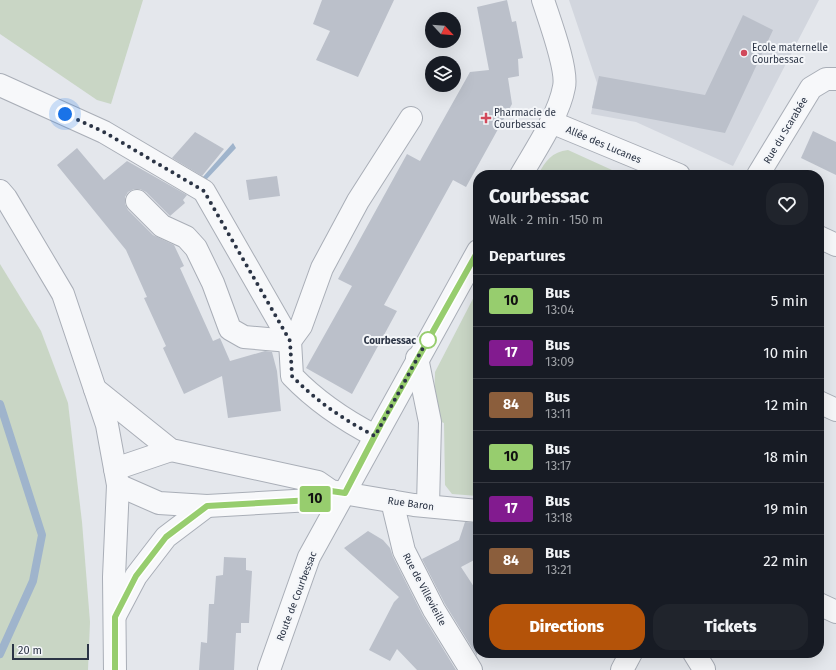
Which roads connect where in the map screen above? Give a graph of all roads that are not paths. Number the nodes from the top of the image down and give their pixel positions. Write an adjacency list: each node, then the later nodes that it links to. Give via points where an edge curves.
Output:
1 (543, 0): 5 (street, via 560,54 565,86)
2 (836, 79): 8 (street, Rue du Scarabée, via 826,79 811,88)
3 (0, 85): 14 (street, via 104,132 204,191)
4 (411, 118): 14 (street, via 358,201 322,268 301,326)
5 (551, 122): 6 (street); 7 (street, Allée des Lucanes)
6 (524, 170)
7 (667, 170)
8 (761, 170)
9 (0, 191): 16 (street, via 63,294)
10 (137, 201): 14 (street, via 162,226 186,237 196,248 213,283 230,329 244,337)
11 (824, 239): 12 (street)
12 (836, 245)
13 (473, 260): 15 (street, Route de Courbessac)
14 (290, 341): 19 (street, via 292,376 309,393 351,423)
15 (417, 358): 19 (street, Route de Courbessac); 25 (street, via 430,422)
16 (95, 389): 20 (street); 21 (street, via 107,425)
17 (824, 404): 18 (street)
18 (836, 410)
19 (375, 436): 22 (street, Route de Courbessac)
20 (171, 450): 21 (street); 22 (street, via 318,482)
21 (116, 477): 24 (street, via 159,503); 29 (street)
22 (338, 492): 23 (street, Rue Baron); 24 (street, via 312,500); 32 (street, Route de Courbessac, via 309,557)
23 (392, 501): 25 (street, Rue Baron); 33 (street, Rue de Villevieille, via 404,551 434,610)
24 (207, 506): 29 (street, via 166,537 136,576)
25 (428, 506): 26 (street, Rue Baron)
26 (473, 510)
27 (824, 606): 28 (street)
28 (836, 612)
29 (115, 617): 31 (street)
30 (629, 658): 34 (street)
31 (115, 670)
32 (268, 670)
33 (471, 670)
34 (622, 670)

